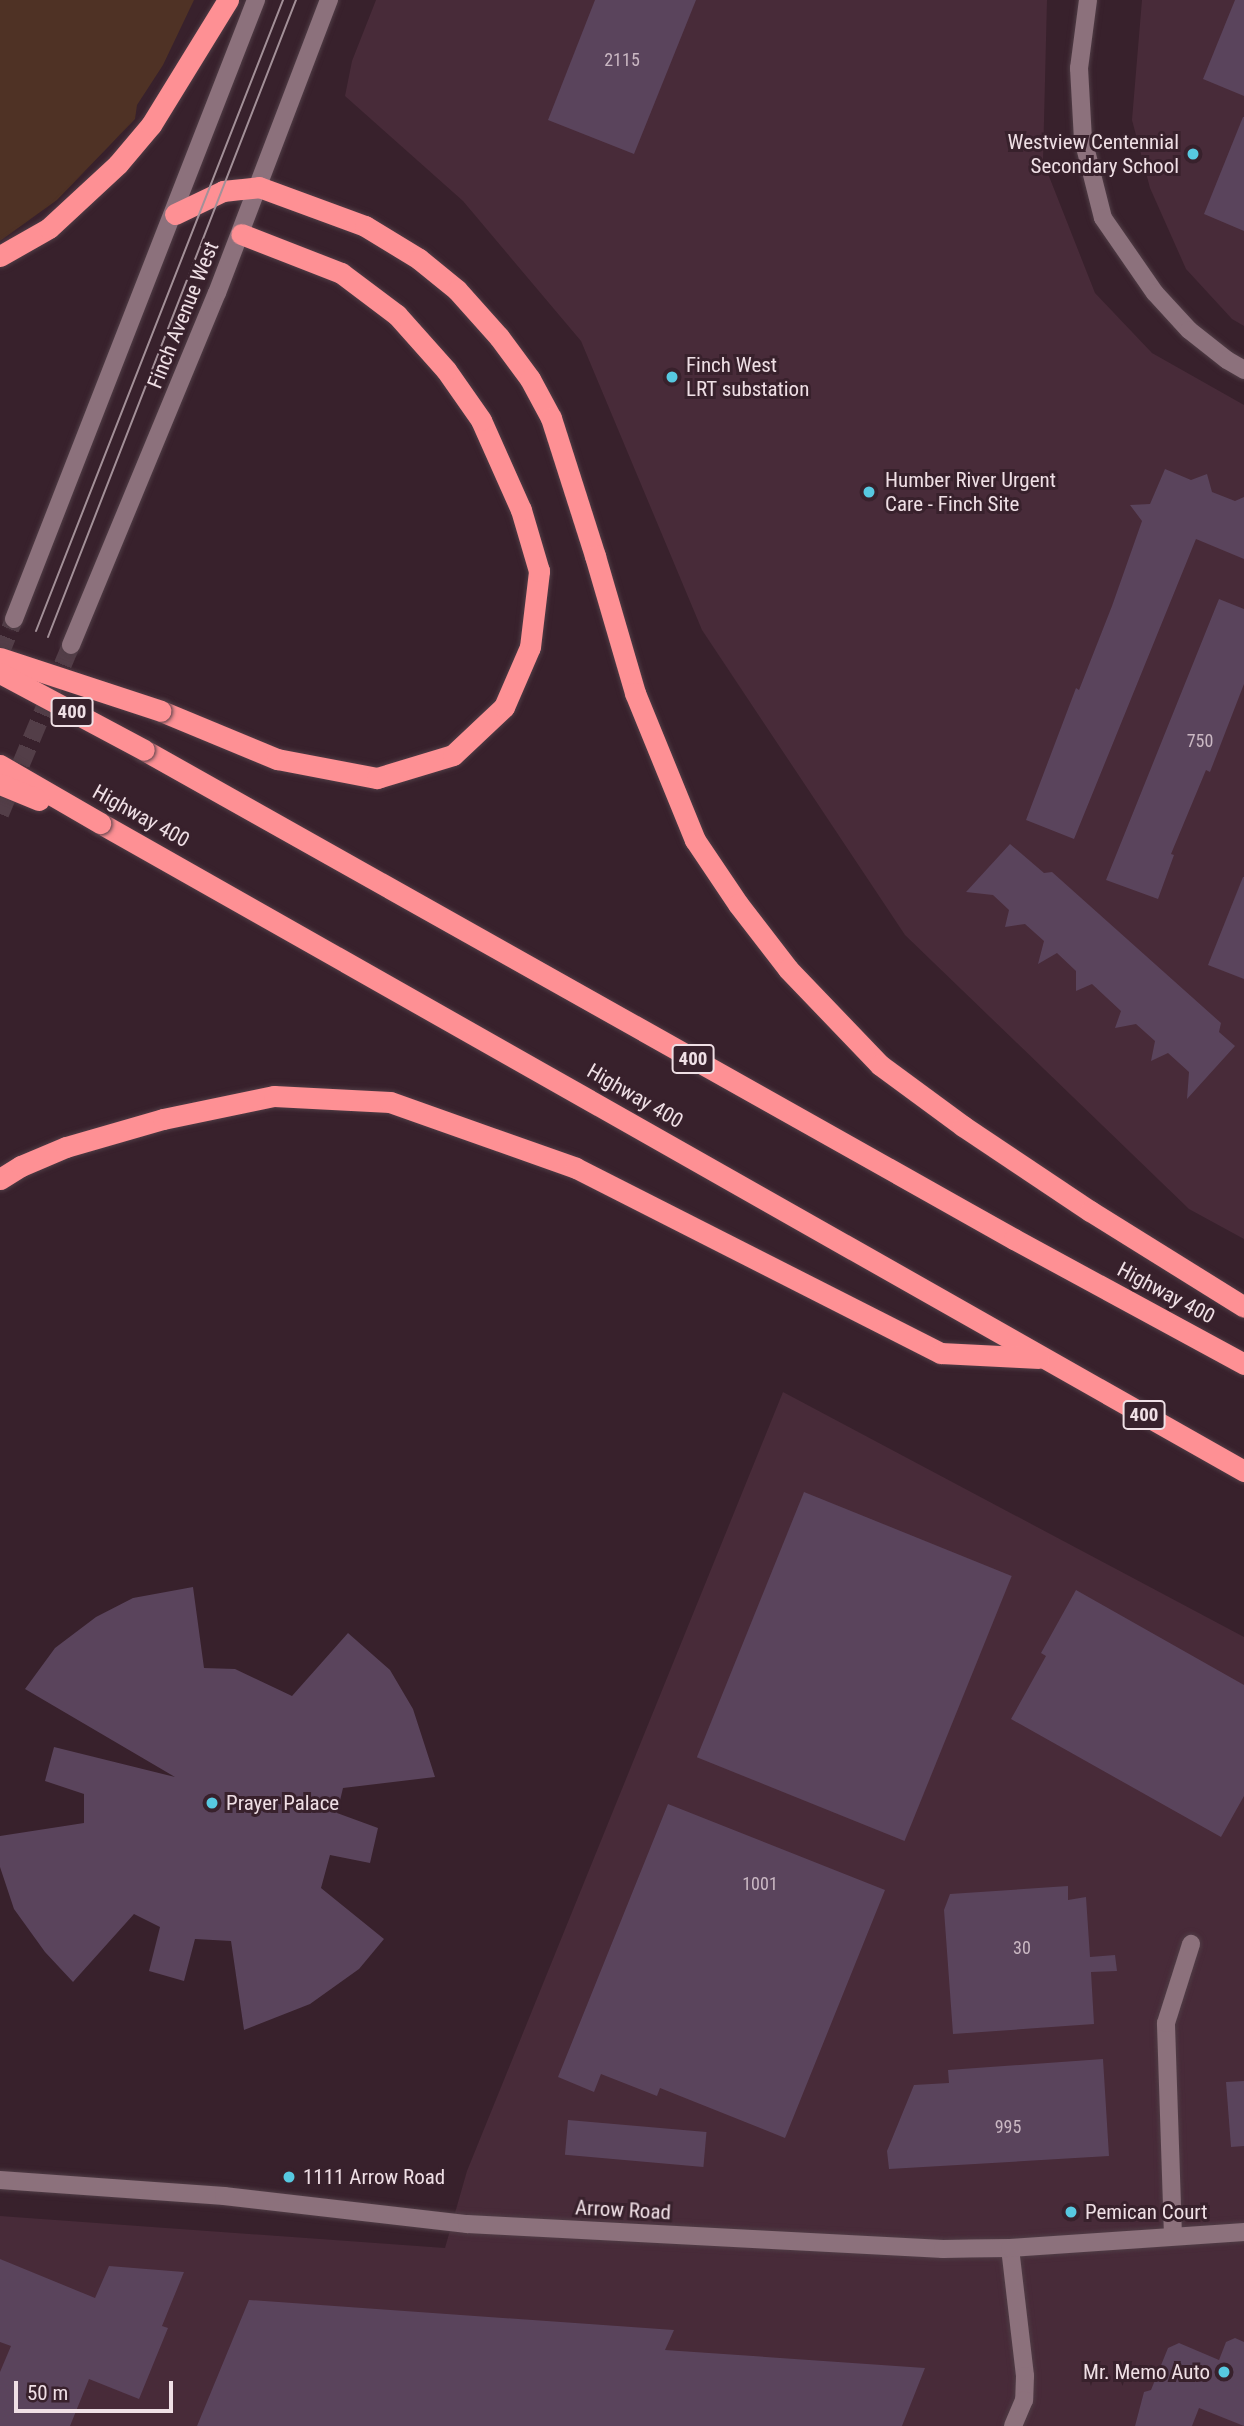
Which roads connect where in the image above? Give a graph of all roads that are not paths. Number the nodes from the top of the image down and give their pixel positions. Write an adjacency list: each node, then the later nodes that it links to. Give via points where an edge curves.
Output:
1 (228, 0): 8 (highway, via 151,125 118,164 49,228)
2 (256, 0): 6 (street)
3 (329, 0): 5 (street, Finch Avenue West)
4 (1088, 0): 9 (street, via 1080,68 1083,139 1103,218 1163,302 1189,330)
5 (259, 187): 6 (highway, via 223,191); 7 (street, Finch Avenue West); 18 (highway, via 366,226 419,259 457,290 530,379 551,418 635,693 695,840 788,969 890,1072 962,1126)
6 (175, 214): 10 (street)
7 (241, 233): 11 (street, Finch Avenue West); 12 (highway, bridge, via 341,274 397,315 481,420 521,510 539,571 530,647 504,707 453,755 377,778 278,759 161,711)
8 (0, 256)
9 (1244, 370)
10 (14, 619)
11 (71, 645)
12 (0, 658)
13 (0, 673): 20 (highway, Highway 400 / 400, bridge)
14 (0, 765): 16 (highway, Highway 400 / 400, bridge)
15 (0, 785): 16 (highway, bridge)
16 (100, 823): 19 (highway, Highway 400 / 400)
17 (0, 1179): 19 (highway, via 66,1147 163,1119 274,1096 390,1102 576,1168 942,1353)
18 (1244, 1307)
19 (1044, 1359): 21 (highway, Highway 400 / 400)
20 (1244, 1364)
21 (1244, 1471)
22 (1191, 1944): 25 (street, via 1166,2023)
23 (0, 2180): 26 (street, Arrow Road, via 224,2196 467,2224 943,2249)
24 (1244, 2232): 25 (street, Arrow Road)
25 (1173, 2236): 26 (street, Arrow Road)
26 (1010, 2248): 27 (street, via 1025,2376 1024,2400)
27 (1013, 2426)

